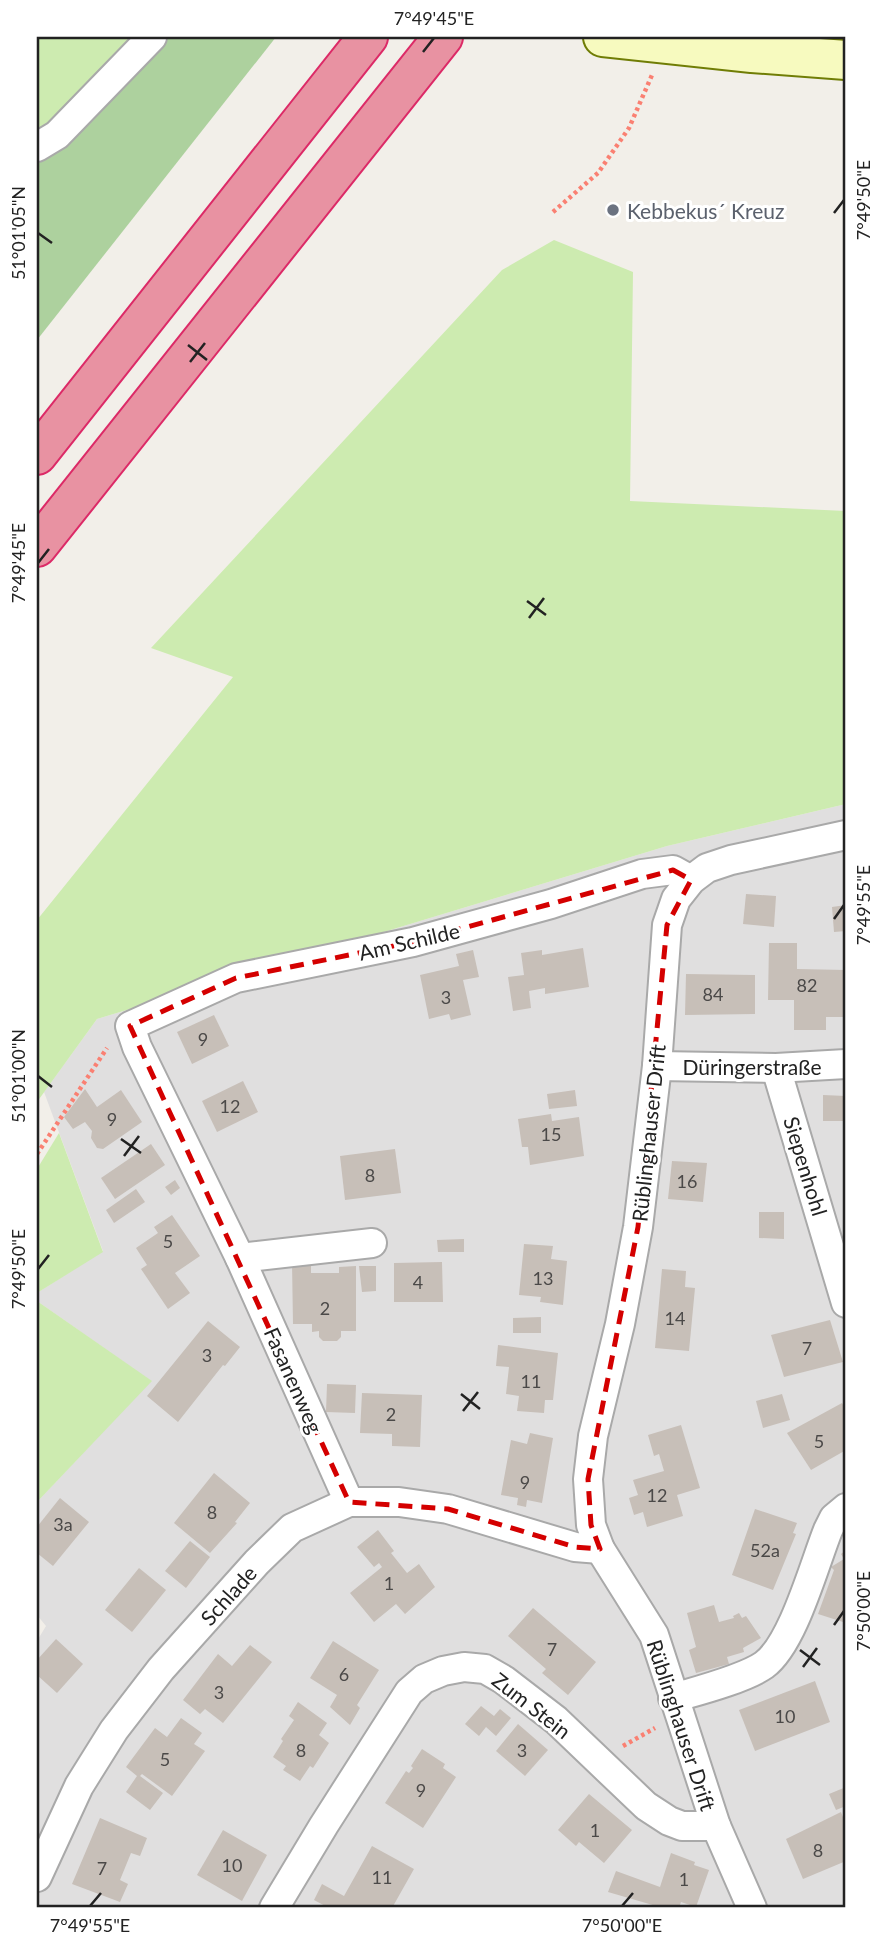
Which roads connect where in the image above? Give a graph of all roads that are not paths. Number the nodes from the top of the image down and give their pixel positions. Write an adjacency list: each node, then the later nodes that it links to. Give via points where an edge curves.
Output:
1 (152, 37): 6 (street, via 57,135)
2 (368, 37): 7 (highway)
3 (443, 37): 8 (highway)
4 (603, 37): 5 (street)
5 (846, 60)
6 (37, 147)
7 (37, 455)
8 (37, 547)
9 (846, 835): 10 (street, Rüblinghauser Drift, via 731,860 707,868)
10 (691, 880): 11 (street, Am Schilde, via 673,870 642,874 413,942 236,978); 13 (street, Rüblinghauser Drift, via 676,899 667,925)
11 (130, 1026): 16 (street, Fasanenweg)
12 (846, 1064): 14 (street, Düringerstraße)
13 (657, 1066): 14 (street, Düringerstraße); 20 (street, Rüblinghauser Drift, via 638,1227 593,1436 588,1479 591,1525)
14 (776, 1068): 17 (street, Siepenhohl)
15 (372, 1243): 16 (street)
16 (240, 1258): 18 (street, Fasanenweg)
17 (846, 1303)
18 (349, 1502): 20 (street, Schlade, via 399,1502 448,1509 575,1547); 23 (street, Schlade, via 292,1528 161,1669 79,1786)
19 (846, 1508): 21 (street, via 828,1530 778,1651 763,1665)
20 (600, 1549): 21 (street, Rüblinghauser Drift, via 654,1635)
21 (673, 1698): 22 (street, Rüblinghauser Drift)
22 (716, 1826): 24 (street, Zum Stein, via 669,1821 646,1806 556,1720 505,1680 485,1669 464,1667 424,1679 410,1692); 25 (street, Rüblinghauser Drift)
23 (37, 1877)
24 (274, 1908)
25 (751, 1908)

